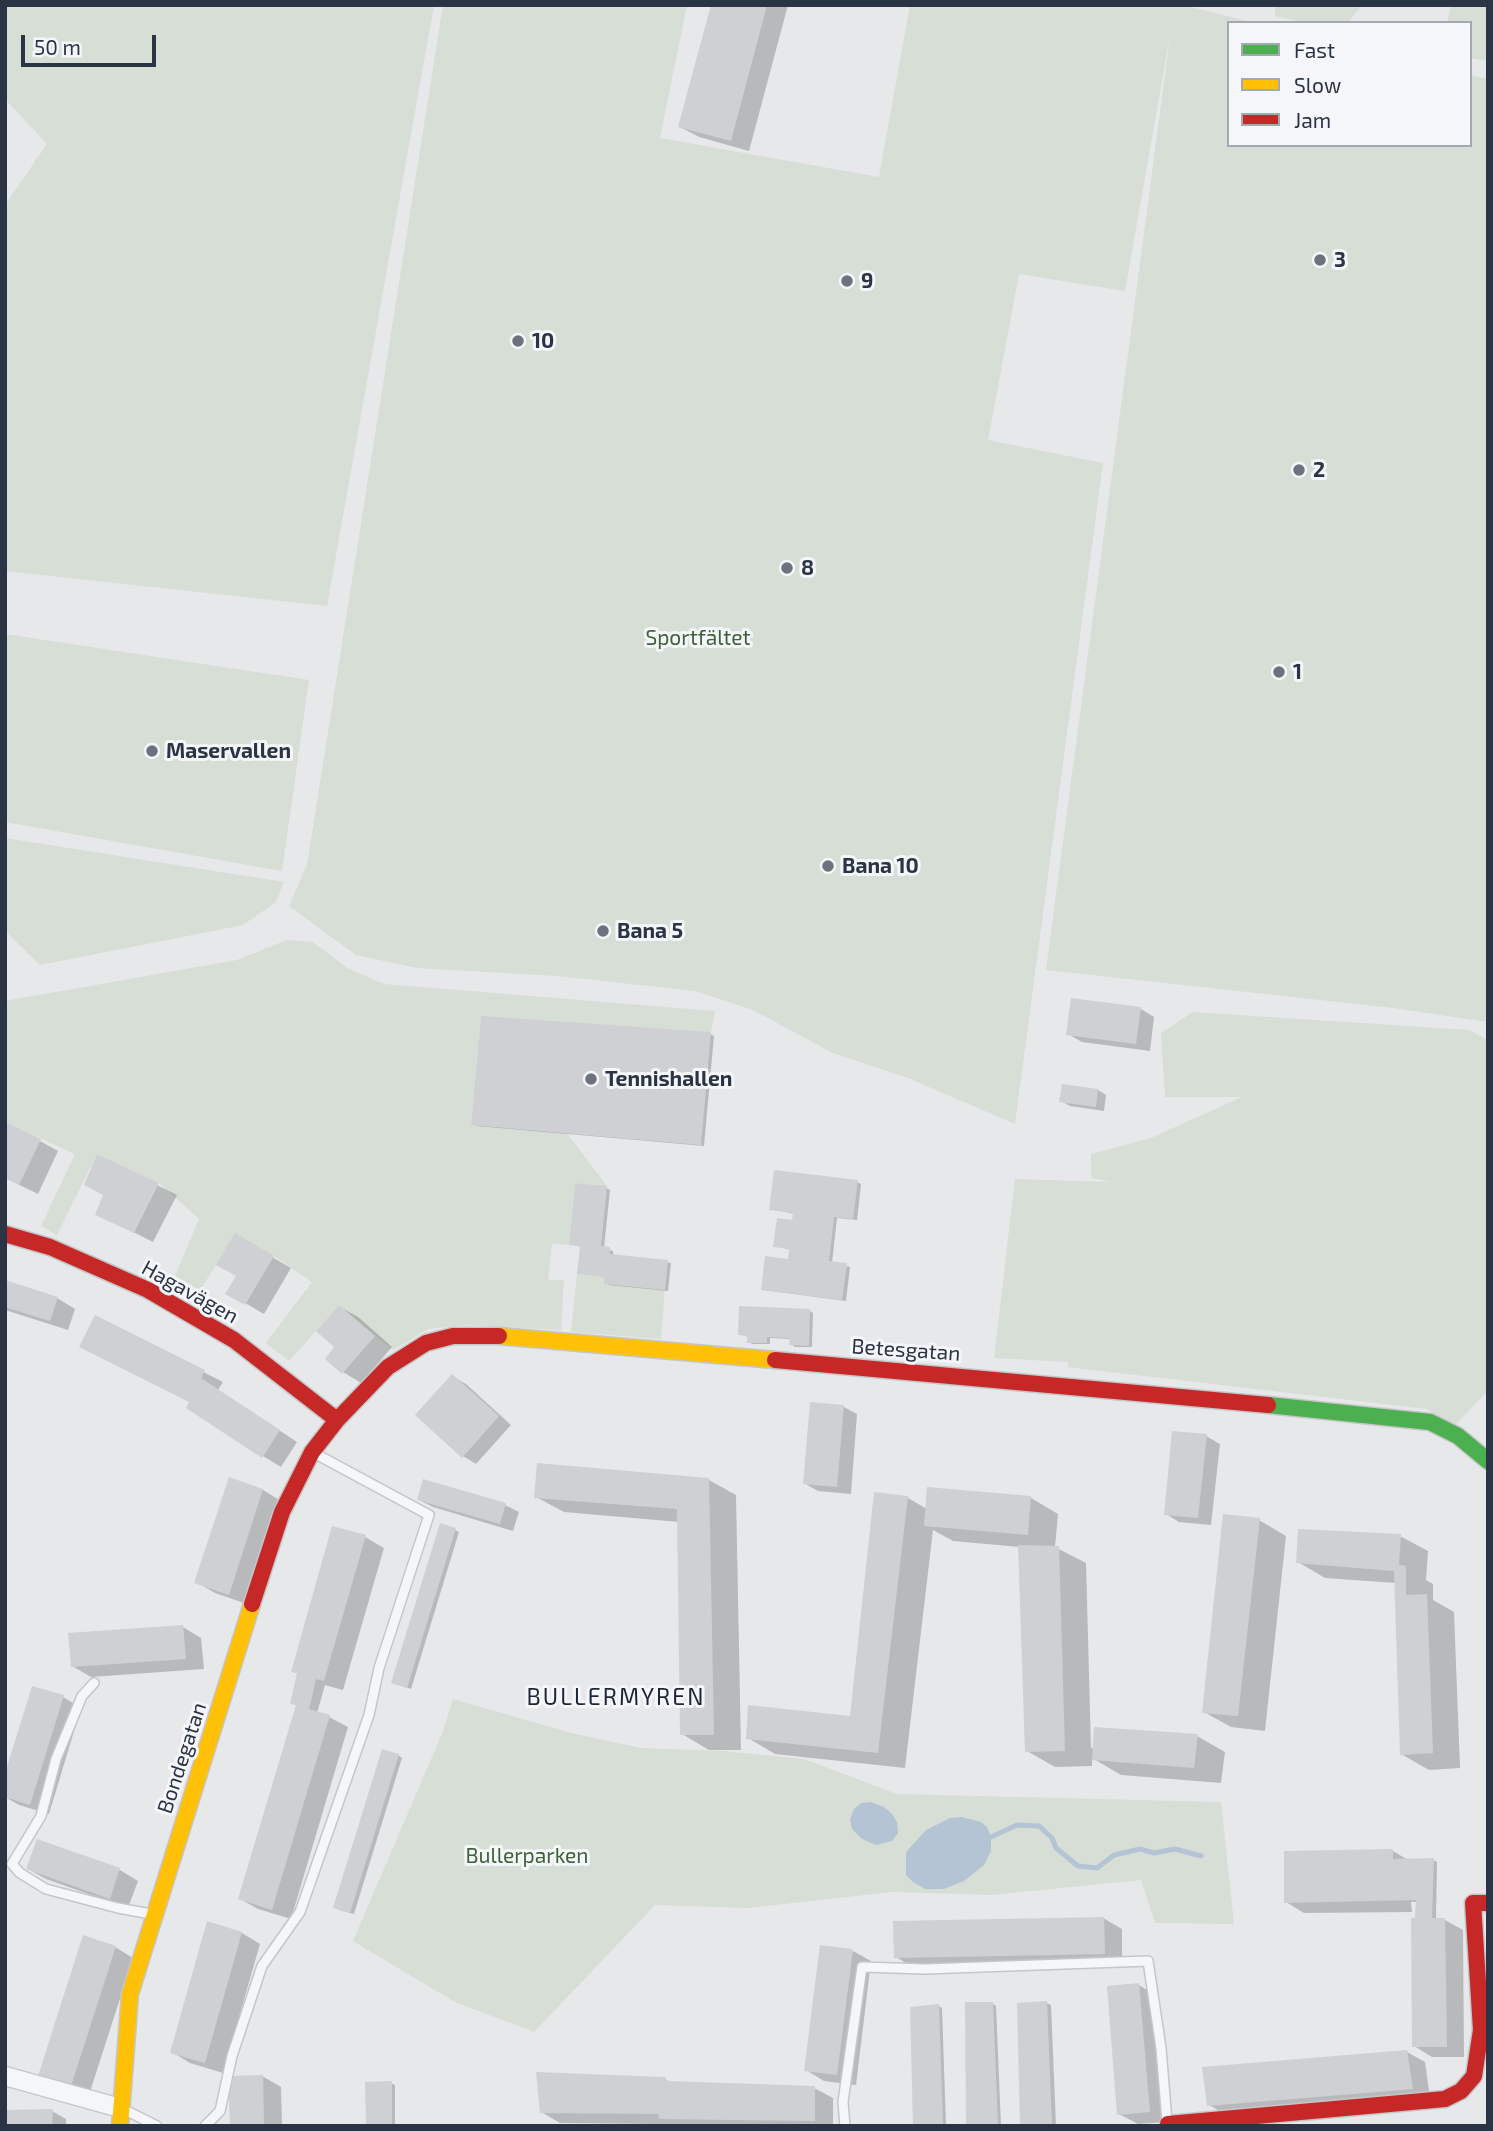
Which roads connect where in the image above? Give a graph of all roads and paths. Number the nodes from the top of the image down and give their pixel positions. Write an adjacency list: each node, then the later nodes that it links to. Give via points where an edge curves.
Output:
1 (5, 1234): 2 (street, Hagavägen, via 50,1247 148,1290 234,1340)
2 (337, 1420): 3 (street, Bondegatan); 4 (street, Betesgatan, via 388,1367 426,1343 485,1335 945,1368 1430,1422 1458,1436)
3 (312, 1452): 7 (street, Bondegatan, via 282,1513); 12 (lane, via 429,1515 379,1668 369,1715 300,1912 262,1966 232,2056 220,2111)
4 (1488, 1461)
5 (94, 1683): 7 (lane, via 82,1696 56,1759 41,1816 12,1864 46,1889)
6 (1488, 1903): 10 (street, via 1473,1903 1481,2030 1474,2076 1461,2091 1445,2099)
7 (154, 1915): 9 (street, Bondegatan, via 130,1994)
8 (5, 2076): 9 (street)
9 (120, 2117): 11 (lane)
10 (1168, 2124): 13 (lane, via 1147,1961 862,1967 843,2102)
11 (157, 2126)
12 (205, 2126)
13 (845, 2126)

